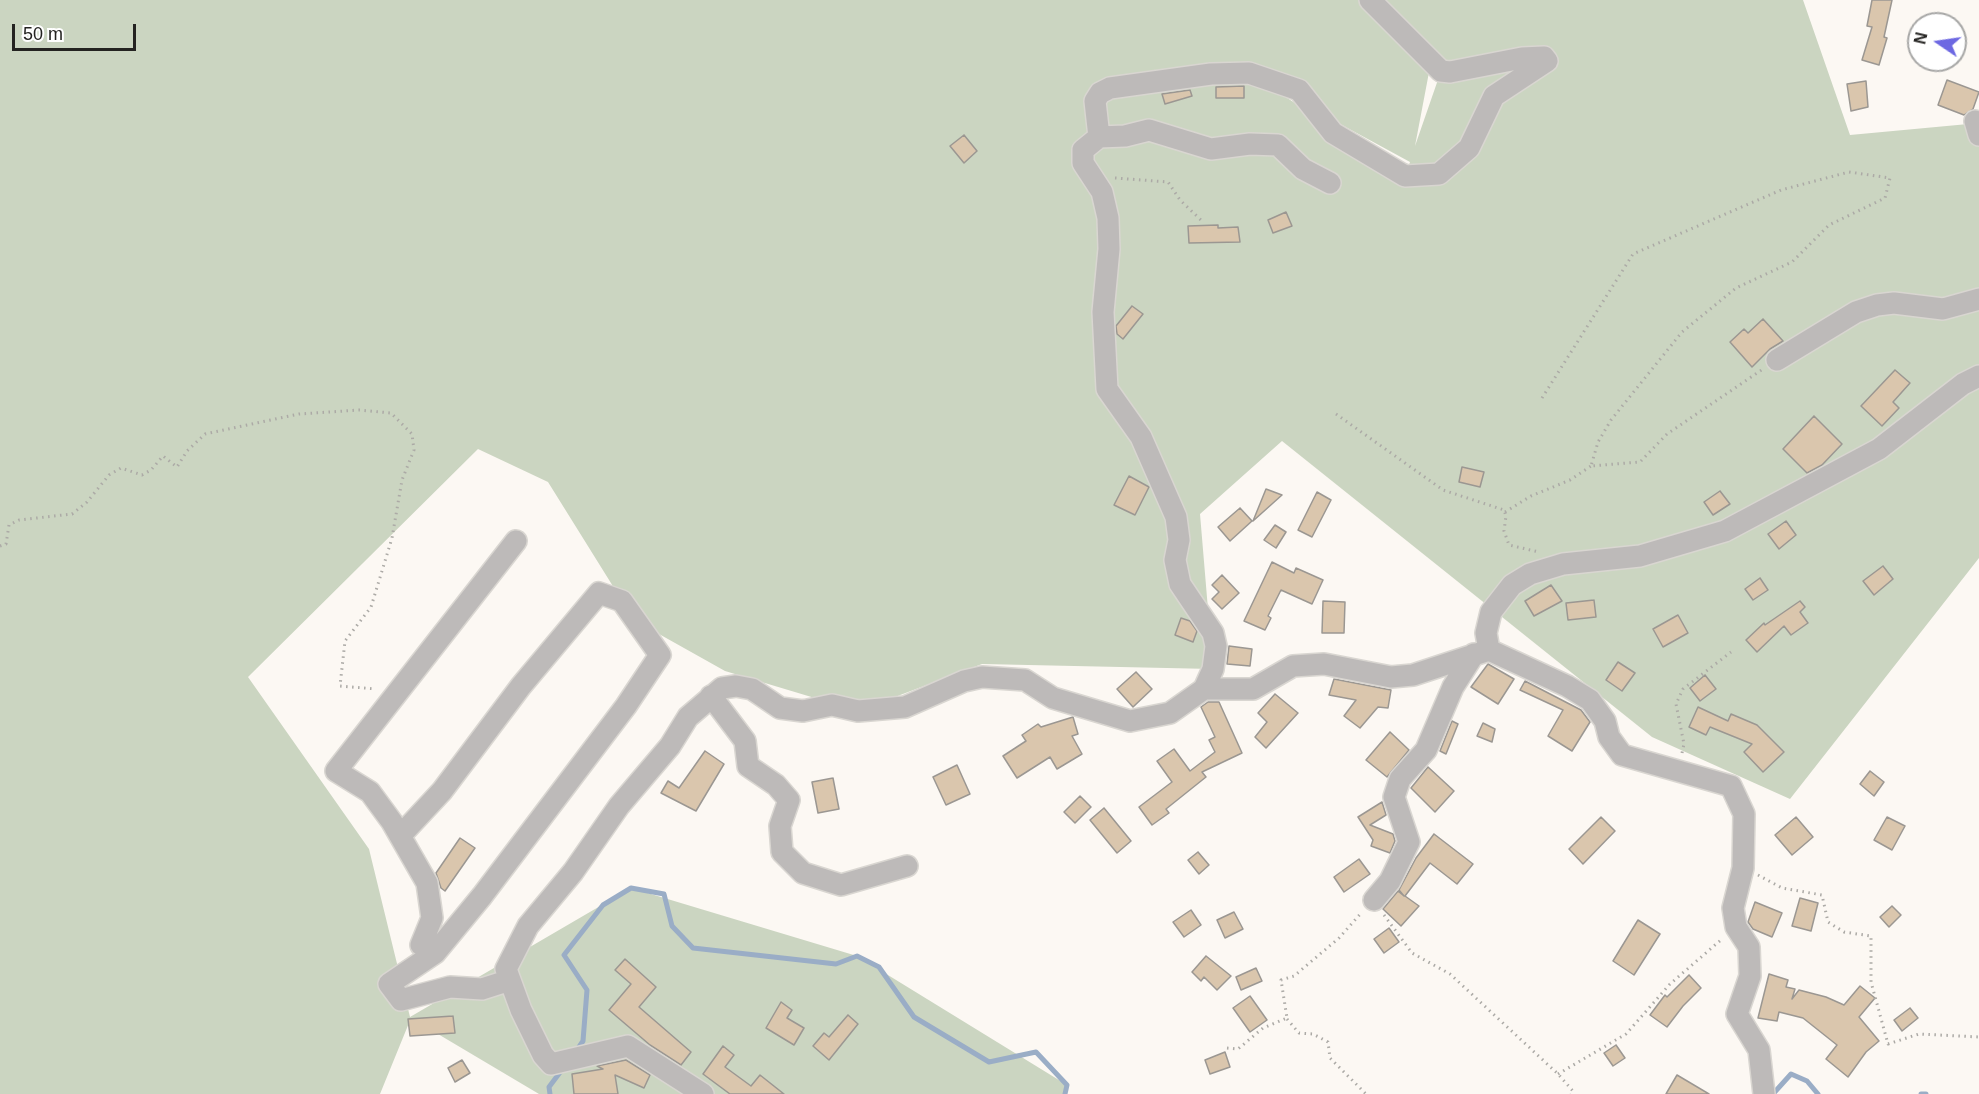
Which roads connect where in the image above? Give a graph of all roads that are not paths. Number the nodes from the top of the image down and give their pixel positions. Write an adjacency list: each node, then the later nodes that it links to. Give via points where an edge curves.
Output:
1 (1370, 0): 2 (street, via 1441,71 1522,58 1544,57 1547,61 1494,96 1469,148 1439,174 1406,176 1333,133 1299,90 1249,73 1211,74 1110,88 1095,101)
2 (1099, 137): 3 (street, via 1149,130 1211,148 1278,145 1303,169); 9 (street, via 1083,150 1083,163 1102,192 1108,218 1103,312 1107,388 1141,437 1176,517 1179,540 1175,560 1180,584 1214,633 1213,669)
3 (1330, 183)
4 (1979, 299): 5 (street, via 1943,309 1894,303 1877,305 1856,312)
5 (1777, 360)
6 (1979, 376): 8 (street, via 1879,449 1725,531 1640,556 1563,564 1530,574 1512,585 1491,612)
7 (516, 541): 11 (street, via 336,771 370,792)
8 (1481, 652): 9 (street, via 1413,675 1391,677 1324,664 1303,665 1293,666 1253,689); 13 (street, via 1454,687 1426,750 1400,779 1394,797 1409,842 1390,881); 17 (street, via 1590,699 1622,755 1731,786 1744,814 1743,867 1733,908 1736,927 1749,946 1750,976 1737,1014 1759,1050)
9 (1204, 689): 10 (street, via 1170,713 1130,721 1053,698 1025,680 982,677 905,707 887,710 858,711 832,705 803,711 780,708 752,690 736,686 722,688)
10 (711, 696): 12 (street, via 745,741 748,766 776,785 789,800 780,825 782,852 803,873 841,885); 15 (street, via 688,717 670,746 528,926 506,969)
11 (400, 836): 14 (street, via 427,883 432,918); 15 (street, via 442,791 521,686 599,593 622,602 660,654 626,706 482,896 435,953 389,984 401,1000 450,987 482,989)
12 (907, 866)
13 (1374, 900)
14 (421, 945)
15 (510, 980): 16 (street, via 543,1055 551,1064 628,1046)
16 (703, 1094)
17 (1764, 1094)

